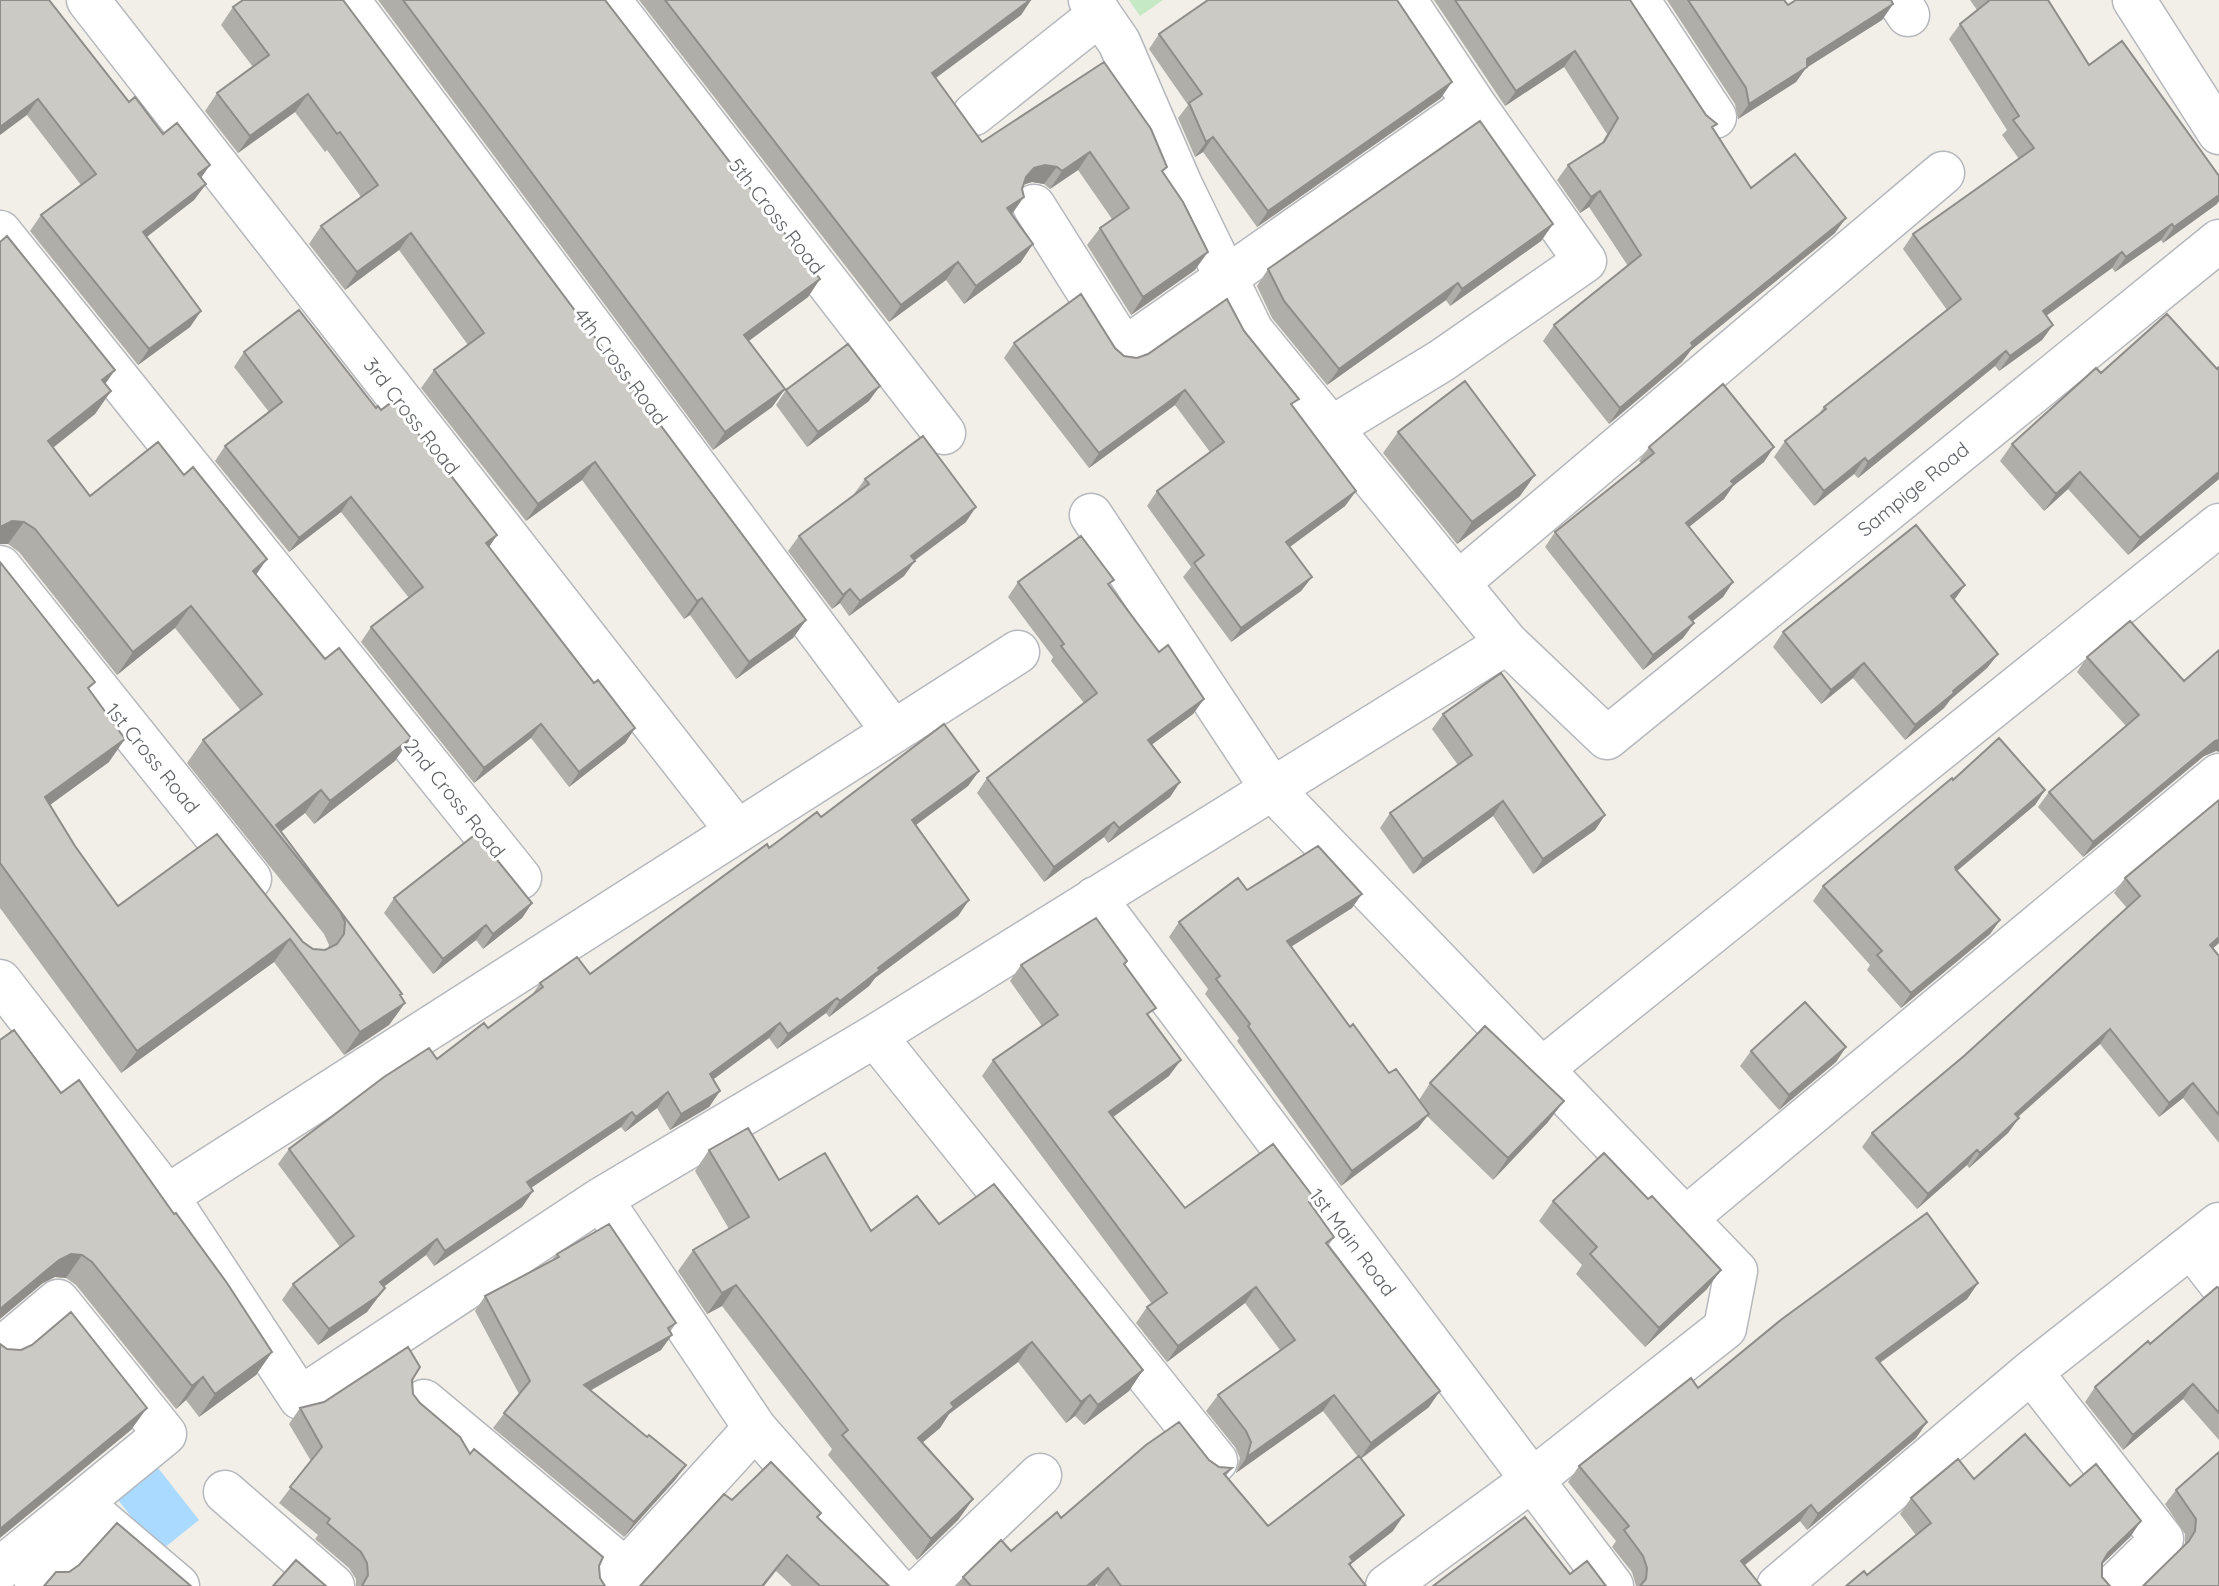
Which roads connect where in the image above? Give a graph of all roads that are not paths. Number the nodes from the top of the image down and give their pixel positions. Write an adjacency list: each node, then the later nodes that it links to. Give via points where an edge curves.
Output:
1 (88, 0): 28 (street, 3rd Cross Road)
2 (348, 0): 25 (street, 4th Cross Road)
3 (609, 0): 18 (street, 5th Cross Road)
4 (1405, 0): 8 (street)
5 (1638, 0): 10 (street)
6 (2134, 0): 11 (street)
7 (1095, 7): 9 (street); 16 (street, via 1119,42)
8 (1474, 104): 16 (street); 17 (street, via 1585,261 1441,361)
9 (974, 114)
10 (1715, 117)
11 (2219, 133)
12 (1943, 173): 22 (street)
13 (1034, 206): 16 (street, via 1124,349)
14 (0, 232): 29 (street, 2nd Cross Road)
15 (2219, 241): 23 (street, Sampige Road, via 1607,738)
16 (1225, 276): 17 (street, via 1252,331)
17 (1331, 428): 22 (street)
18 (944, 433)
19 (1091, 515): 27 (street)
20 (2219, 525): 34 (street)
21 (0, 567): 31 (street, 1st Cross Road)
22 (1458, 583): 23 (street)
23 (1507, 643): 27 (street)
24 (1018, 652): 25 (street)
25 (893, 731): 28 (street)
26 (2219, 775): 37 (street)
27 (1272, 789): 30 (street); 34 (street)
28 (737, 831): 35 (street)
29 (520, 878)
30 (1095, 898): 33 (street); 46 (street, 1st Main Road)
31 (276, 912)
32 (0, 981): 35 (street)
33 (875, 1036): 36 (street); 44 (street)
34 (1542, 1069): 37 (street)
35 (167, 1196): 36 (street, via 300,1398)
36 (601, 1199): 43 (street)
37 (1686, 1218): 46 (street, via 1736,1271 1725,1328)
38 (2205, 1235): 39 (street); 41 (street)
39 (2219, 1282)
40 (0, 1350): 48 (street, via 58,1301 165,1434)
41 (2031, 1372): 57 (street); 58 (street, via 2162,1539)
42 (424, 1401): 49 (street)
43 (755, 1428): 49 (street); 53 (street)
44 (1216, 1461)
45 (1040, 1475): 54 (street)
46 (1532, 1480): 55 (street); 56 (street, 1st Main Road)
47 (225, 1492): 52 (street)
48 (0, 1569)
49 (618, 1578)
50 (36, 1586): 51 (street, via 97,1517)
51 (178, 1586)
52 (333, 1586)
53 (894, 1586)
54 (924, 1586)
55 (1387, 1586)
56 (1612, 1586)
57 (1778, 1586)
58 (2114, 1586)

